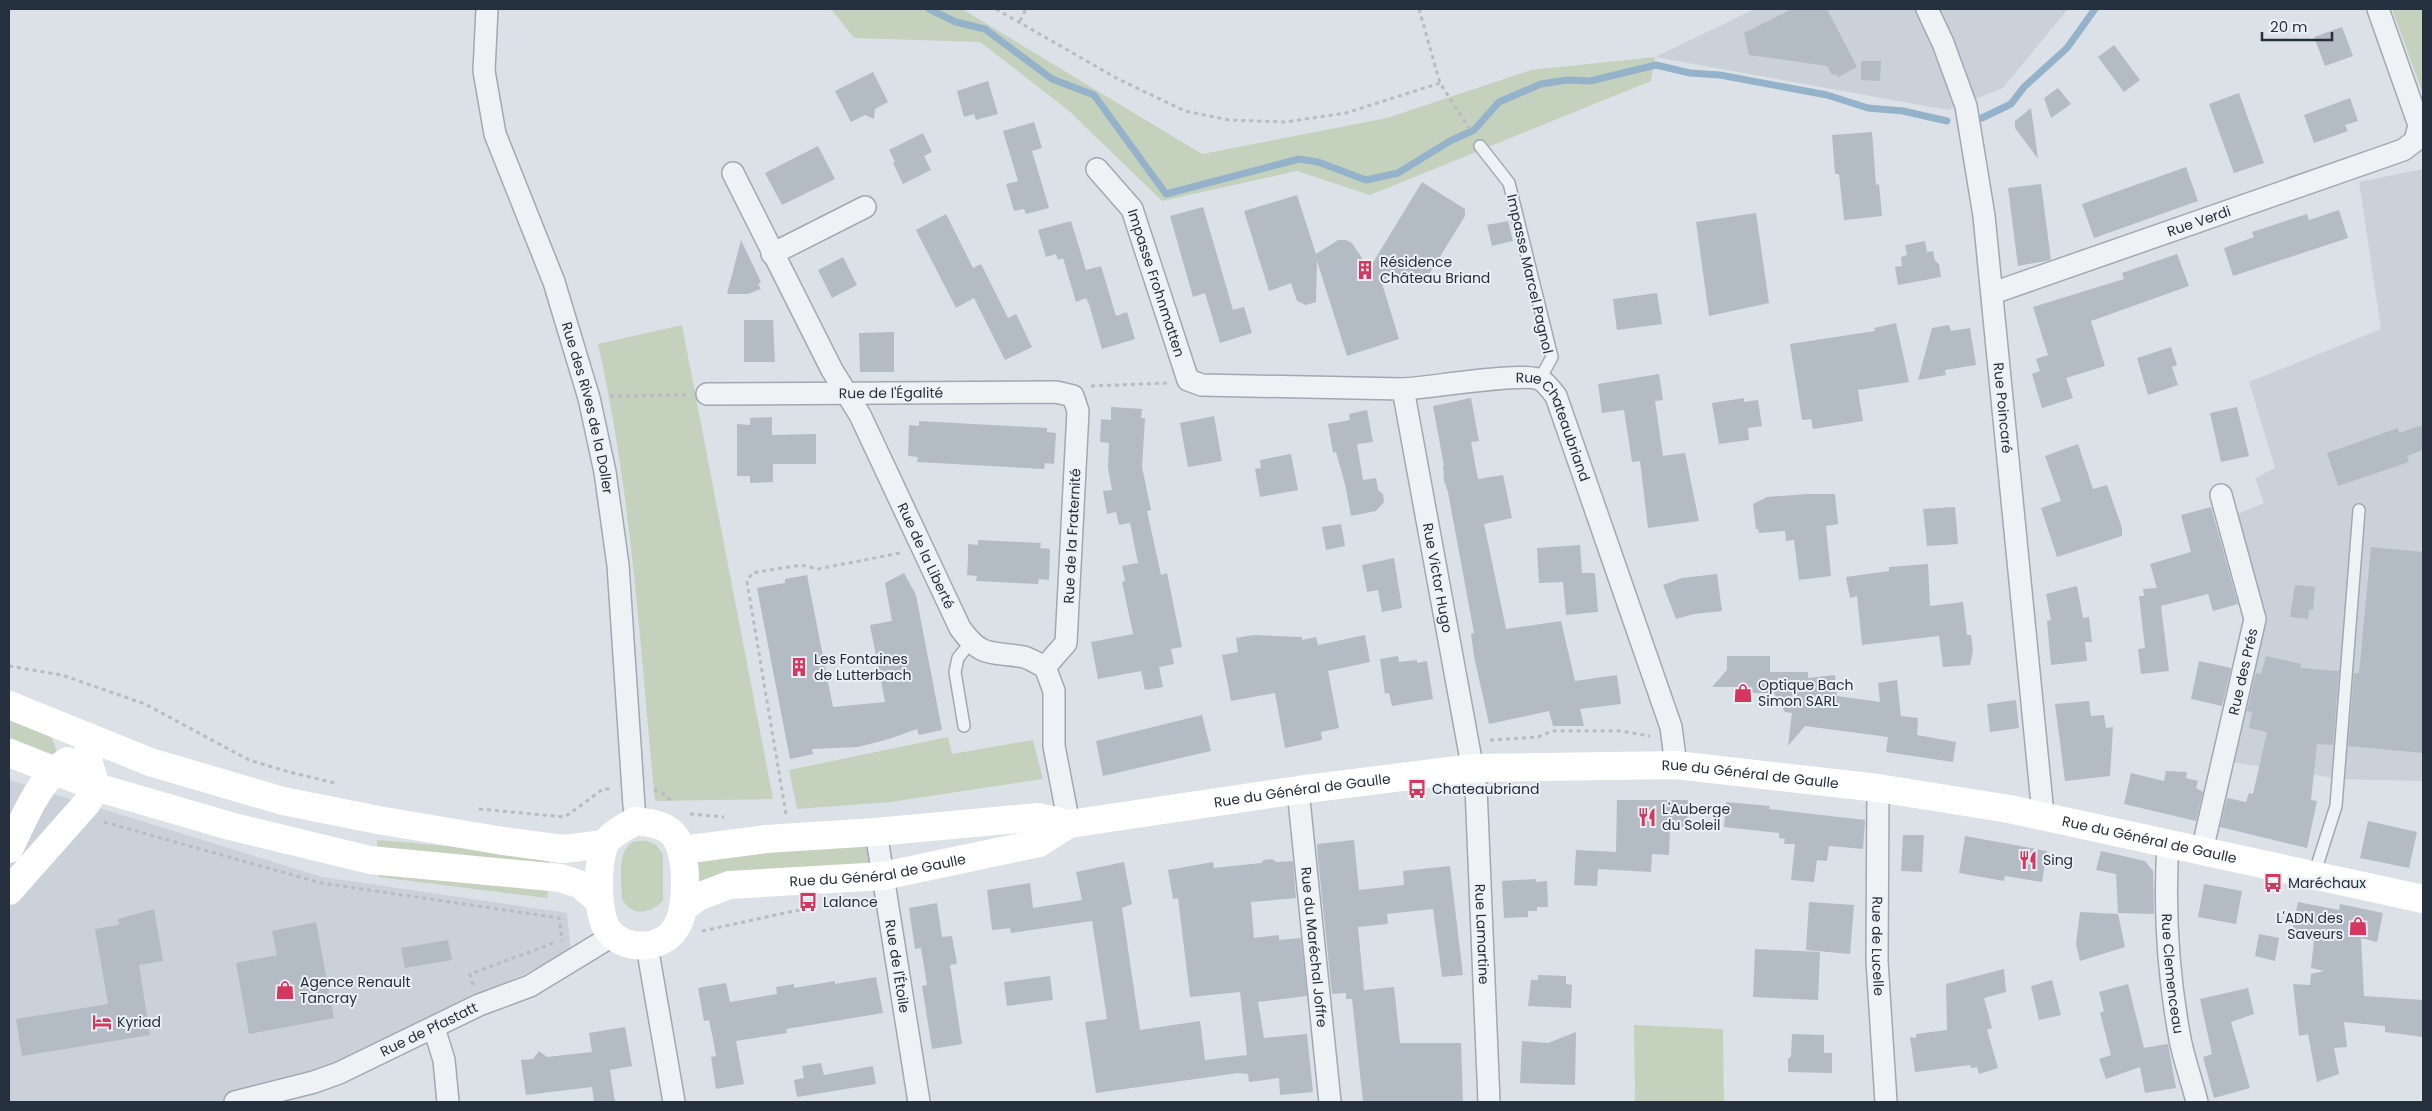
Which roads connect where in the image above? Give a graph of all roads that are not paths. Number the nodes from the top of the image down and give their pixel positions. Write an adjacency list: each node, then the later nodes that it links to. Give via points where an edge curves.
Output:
1 (487, 9): 31 (street, Rue des Rives de la Doller, via 484,71 495,134 554,282 589,398 605,472 618,566)
2 (1927, 9): 9 (street, Rue Poincaré, via 1966,106)
3 (2378, 9): 9 (street, Rue Verdi, via 2419,125 2415,141 2403,150)
4 (1480, 146): 10 (lane, Impasse Marcel Pagnol, via 1509,183 1552,357)
5 (1097, 169): 11 (street, Impasse Frohnmatten, via 1132,209)
6 (733, 174): 8 (street, Rue de la Liberté)
7 (865, 207): 8 (street)
8 (772, 254): 14 (street, Rue de la Liberté, via 832,370)
9 (1993, 293): 30 (street, Rue Poincaré)
10 (1540, 379): 12 (street, Rue Chateaubriand, via 1520,376); 24 (street, Rue Chateaubriand, via 1556,396 1671,727)
11 (1188, 380): 12 (street, Rue Chateaubriand, via 1202,386)
12 (1403, 389): 25 (street, Rue Victor Hugo)
13 (707, 394): 14 (street, Rue de l'Égalité)
14 (848, 394): 15 (street, Rue de l'Égalité, via 1056,392); 18 (street, Rue de la Liberté)
15 (1073, 396): 19 (street, Rue de la Fraternité, via 1078,411 1066,643)
16 (2221, 495): 38 (street, Rue des Prés, via 2255,619)
17 (2359, 510): 39 (lane, via 2336,806)
18 (970, 643): 19 (street, via 987,653 1026,658); 21 (lane, via 958,658 956,672)
19 (1045, 667): 32 (street, via 1054,691 1054,746)
20 (9, 705): 22 (main road)
21 (964, 726)
22 (88, 739): 26 (main road, via 73,757); 27 (main road); 34 (main road, via 150,762 311,807 563,849)
23 (9, 752): 26 (main road)
24 (1674, 752): 25 (main road, Rue du Général de Gaulle); 28 (main road, Rue du Général de Gaulle)
25 (1473, 768): 29 (main road, Rue du Général de Gaulle); 54 (street, Rue Lamartine)
26 (53, 771): 27 (main road); 36 (main road, via 36,795)
27 (96, 786): 41 (main road, via 80,815 39,855); 43 (main road, via 230,826 370,860 561,878 581,885)
28 (1878, 788): 30 (main road, Rue du Général de Gaulle); 55 (street, Rue de Lucelle, via 1877,962)
29 (1298, 790): 32 (main road, Rue du Général de Gaulle); 53 (street, Rue du Maréchal Joffre)
30 (2041, 815): 35 (main road, Rue du Général de Gaulle)
31 (635, 821): 34 (main road); 37 (main road, via 658,824 672,833)
32 (1069, 824): 33 (main road, Rue du Général de Gaulle, via 1038,817); 40 (main road, Rue du Général de Gaulle, via 1039,843)
33 (876, 832): 37 (main road, Rue du Général de Gaulle, via 766,839); 40 (street, Rue de l'Étoile)
34 (605, 844): 43 (main road)
35 (2168, 844): 38 (main road, Rue du Général de Gaulle); 56 (street, Rue Clemenceau, via 2167,918 2171,975 2180,1040)
36 (9, 849)
37 (682, 850): 44 (main road)
38 (2202, 850): 39 (main road, Rue du Général de Gaulle)
39 (2314, 875): 42 (main road, Rue du Général de Gaulle)
40 (882, 876): 44 (main road, Rue du Général de Gaulle, via 729,885 698,897); 52 (street, Rue de l'Étoile)
41 (9, 891)
42 (2423, 899)
43 (599, 901): 45 (main road, via 603,923)
44 (684, 907): 46 (main road, via 678,925)
45 (612, 936): 46 (main road, via 632,945); 47 (street, Rue de Pfastatt, via 550,976 479,1005)
46 (656, 942): 51 (street)
47 (434, 1028): 48 (street, Rue de Pfastatt, via 339,1073); 50 (street, via 444,1060)
48 (273, 1098): 49 (street, Rue de Pfastatt)
49 (235, 1102)
50 (448, 1102)
51 (674, 1102)
52 (918, 1102)
53 (1330, 1102)
54 (1489, 1102)
55 (1886, 1102)
56 (2198, 1102)

